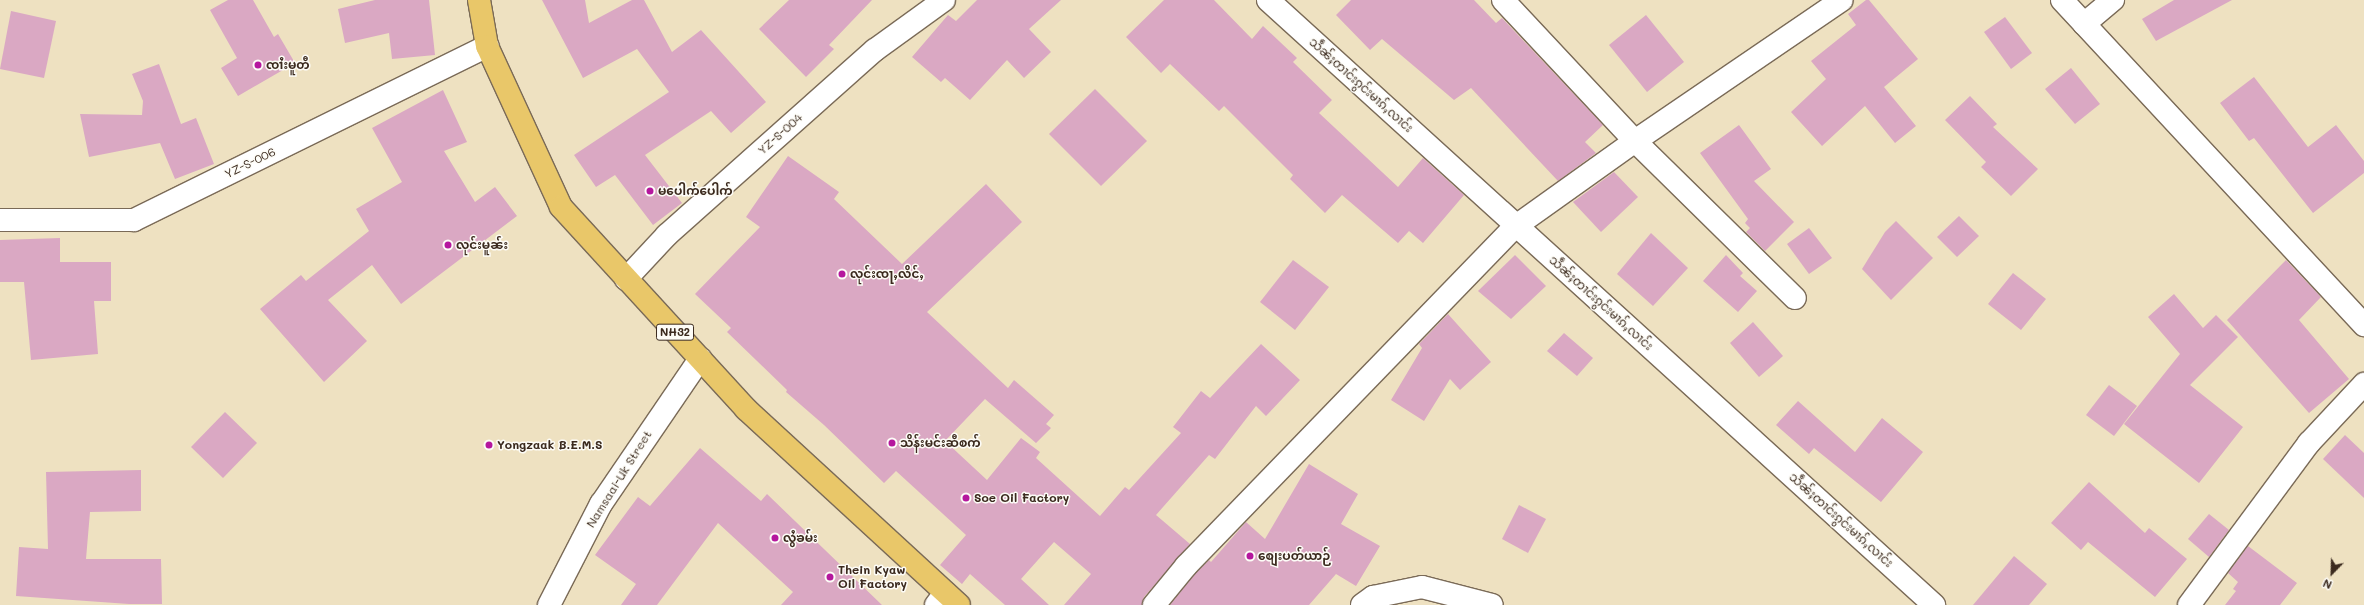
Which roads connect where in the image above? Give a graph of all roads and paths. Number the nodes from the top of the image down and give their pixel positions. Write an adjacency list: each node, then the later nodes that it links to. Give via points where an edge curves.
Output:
1 (479, 0): 9 (highway, NH32)
2 (944, 0): 13 (street, YZ-S-004, via 876,50 667,235)
3 (1268, 0): 12 (street, သဵၼ်ႈတၢင်းၵွင်းမၢၵ်ႇလၢင်း)
4 (1503, 0): 10 (street)
5 (1842, 0): 10 (street)
6 (2062, 0): 8 (street)
7 (2113, 0): 8 (street)
8 (2084, 24): 15 (street)
9 (487, 46): 11 (street, YZ-S-006, via 134,220); 13 (highway, NH32, via 561,207)
10 (1635, 141): 12 (street); 14 (street)
11 (0, 220)
12 (1516, 226): 20 (street, via 1186,566); 23 (street, သဵၼ်ႈတၢင်းၵွင်းမၢၵ်ႇလၢင်း)
13 (626, 279): 16 (highway, NH32)
14 (1795, 298)
15 (2364, 325)
16 (700, 359): 18 (highway, NH32, via 746,409); 19 (street, Namsaai-Uk Street, via 601,504)
17 (2364, 384): 24 (street, via 2309,443)
18 (947, 601)
19 (549, 605)
20 (1154, 605)
21 (1362, 605): 22 (street, via 1373,597 1422,587)
22 (1492, 605)
23 (1934, 605)
24 (2189, 605)

